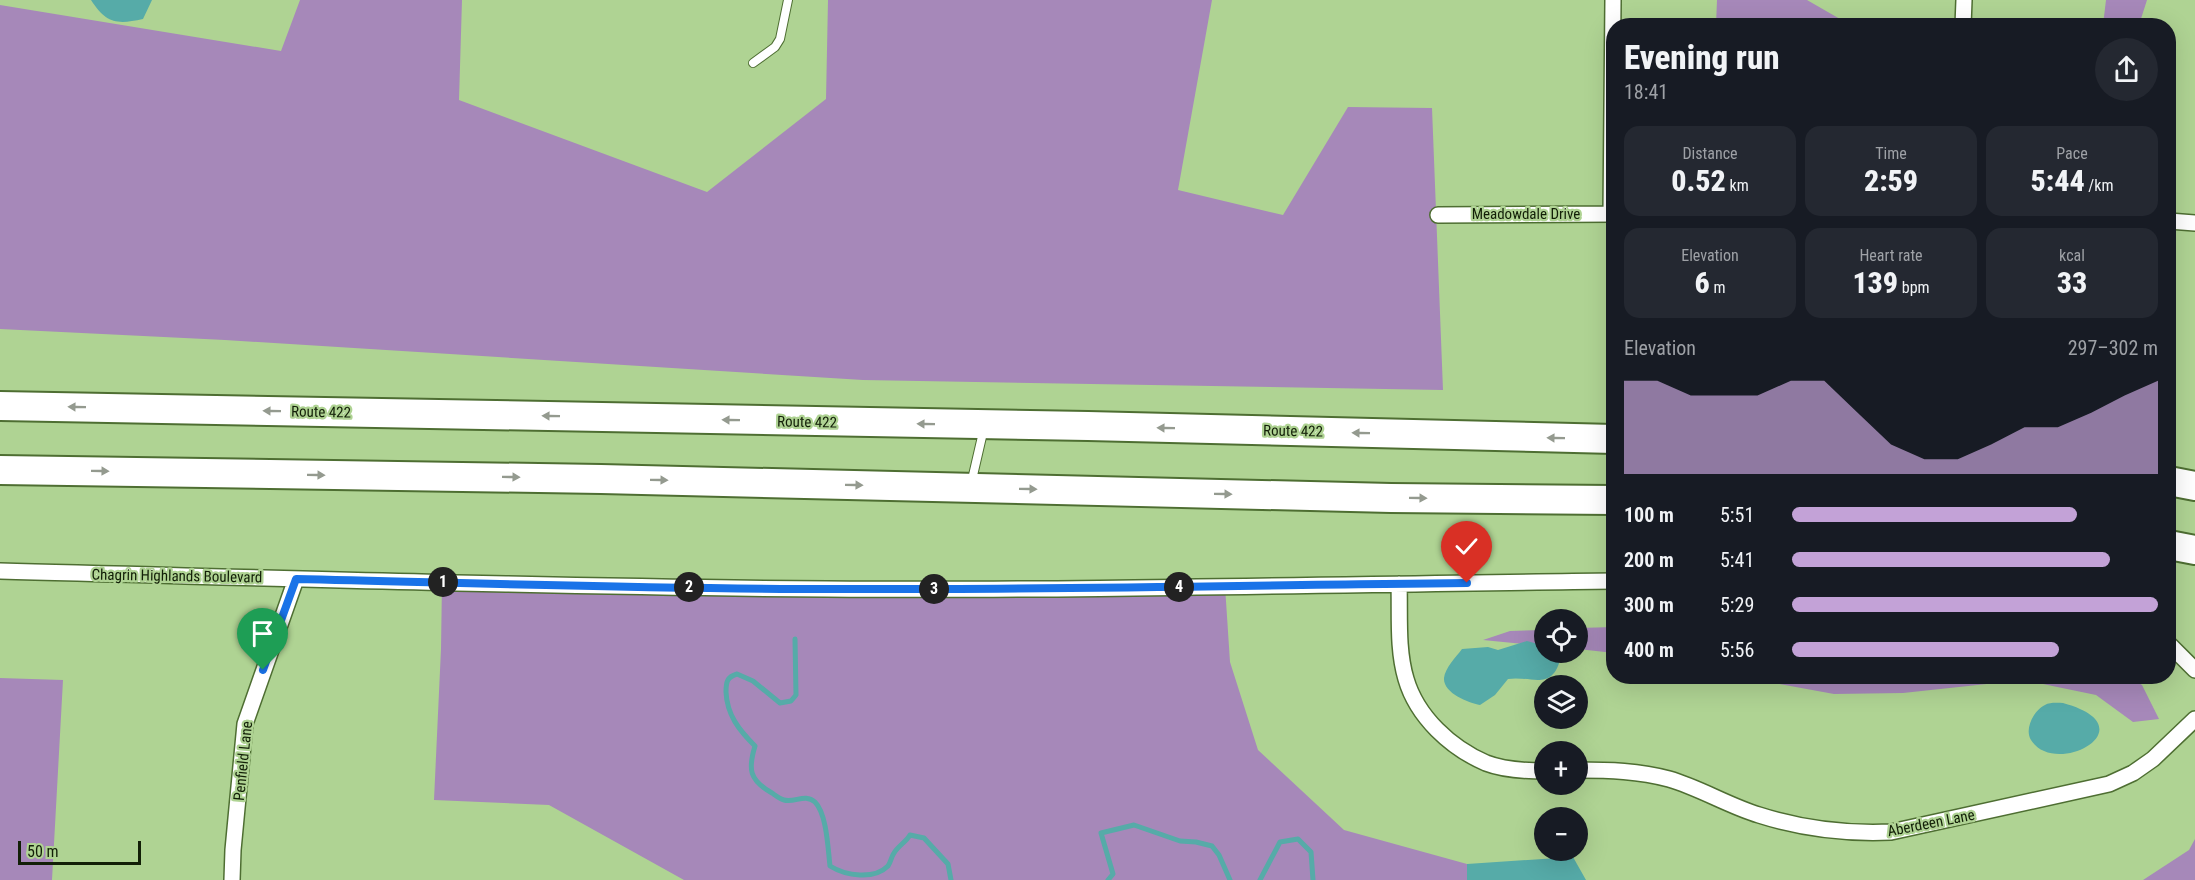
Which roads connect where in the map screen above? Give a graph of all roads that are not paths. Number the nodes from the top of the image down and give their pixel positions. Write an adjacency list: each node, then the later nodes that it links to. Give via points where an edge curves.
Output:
1 (788, 0): 6 (lane, via 780,39)
2 (1613, 0): 4 (street)
3 (1964, 0): 5 (street)
4 (1613, 18)
5 (1963, 18)
6 (753, 63)
7 (1606, 214): 8 (street, Meadowdale Drive)
8 (1438, 215)
9 (2176, 222): 10 (street)
10 (2195, 223)
11 (0, 406): 12 (highway, Route 422, one-way to 11)
12 (985, 425): 13 (highway, Route 422, one-way to 12); 17 (lane)
13 (1606, 439)
14 (0, 470): 17 (highway, one-way to 17)
15 (2176, 482): 16 (highway)
16 (2195, 486)
17 (969, 488): 18 (highway, one-way to 18)
18 (1606, 500)
19 (2176, 546): 20 (highway)
20 (2195, 550)
21 (0, 571): 22 (street, Chagrin Highlands Boulevard)
22 (296, 579): 24 (street, Chagrin Highlands Boulevard, via 829,589); 30 (street, Penfield Lane, via 245,724)
23 (1606, 581): 24 (street, Chagrin Highlands Boulevard)
24 (1399, 584): 29 (street, via 1406,680 1421,711 1452,743 1488,763)
25 (2176, 651): 26 (street)
26 (2195, 670)
27 (2195, 718): 28 (street, Aberdeen Lane, via 2154,759 2109,784 1891,832 1858,834 1814,829 1759,815 1671,780 1630,771)
28 (1588, 770)
29 (1534, 771)
30 (232, 880)

